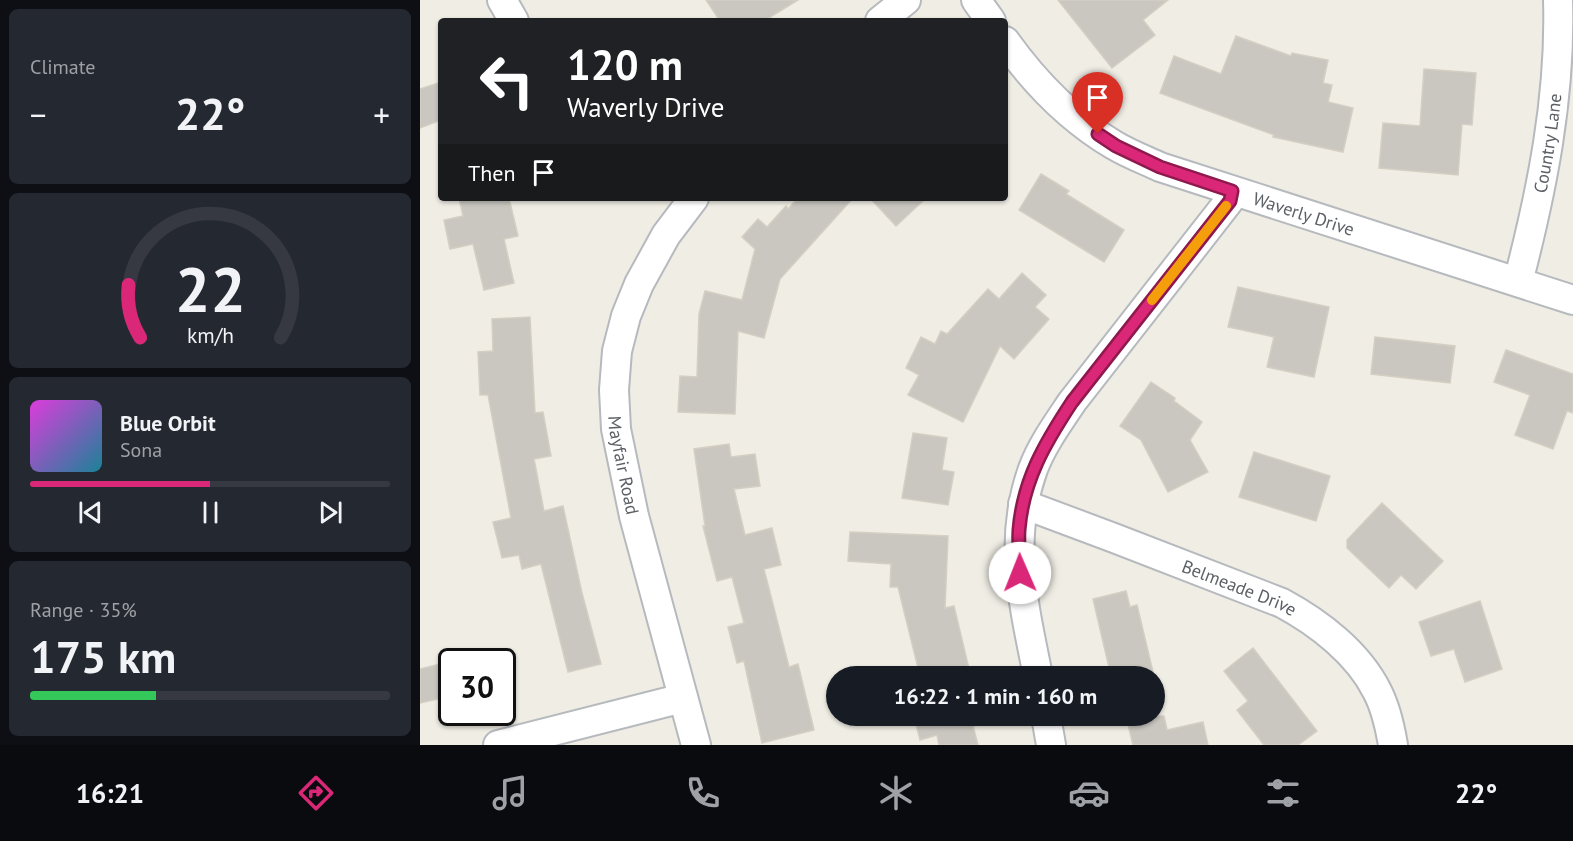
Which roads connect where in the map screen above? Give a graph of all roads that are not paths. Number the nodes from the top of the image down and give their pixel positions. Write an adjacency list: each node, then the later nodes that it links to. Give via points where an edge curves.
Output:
1 (502, 0): 5 (street)
2 (906, 0): 6 (street)
3 (976, 0): 7 (street)
4 (1558, 0): 11 (street, Country Lane, via 1555,96 1547,155)
5 (512, 18)
6 (884, 18)
7 (989, 18)
8 (1008, 45): 9 (street, Waverly Drive, via 1052,98 1079,122 1116,146 1160,167)
9 (1232, 191): 11 (street, Waverly Drive); 13 (street, via 1230,201 1050,434 1034,467)
10 (687, 201): 15 (street, Mayfair Road, via 639,285 626,316 617,351 614,390 616,429 634,516)
11 (1518, 282): 12 (street, Waverly Drive)
12 (1573, 300)
13 (1023, 504): 14 (street, via 1020,573); 20 (street, Belmeade Drive, via 1282,603 1304,615 1339,642 1359,664 1377,691)
14 (1036, 666)
15 (683, 698): 17 (street); 18 (street, Mayfair Road)
16 (1048, 726): 19 (street)
17 (498, 745)
18 (696, 745)
19 (1052, 745)
20 (1394, 745)

